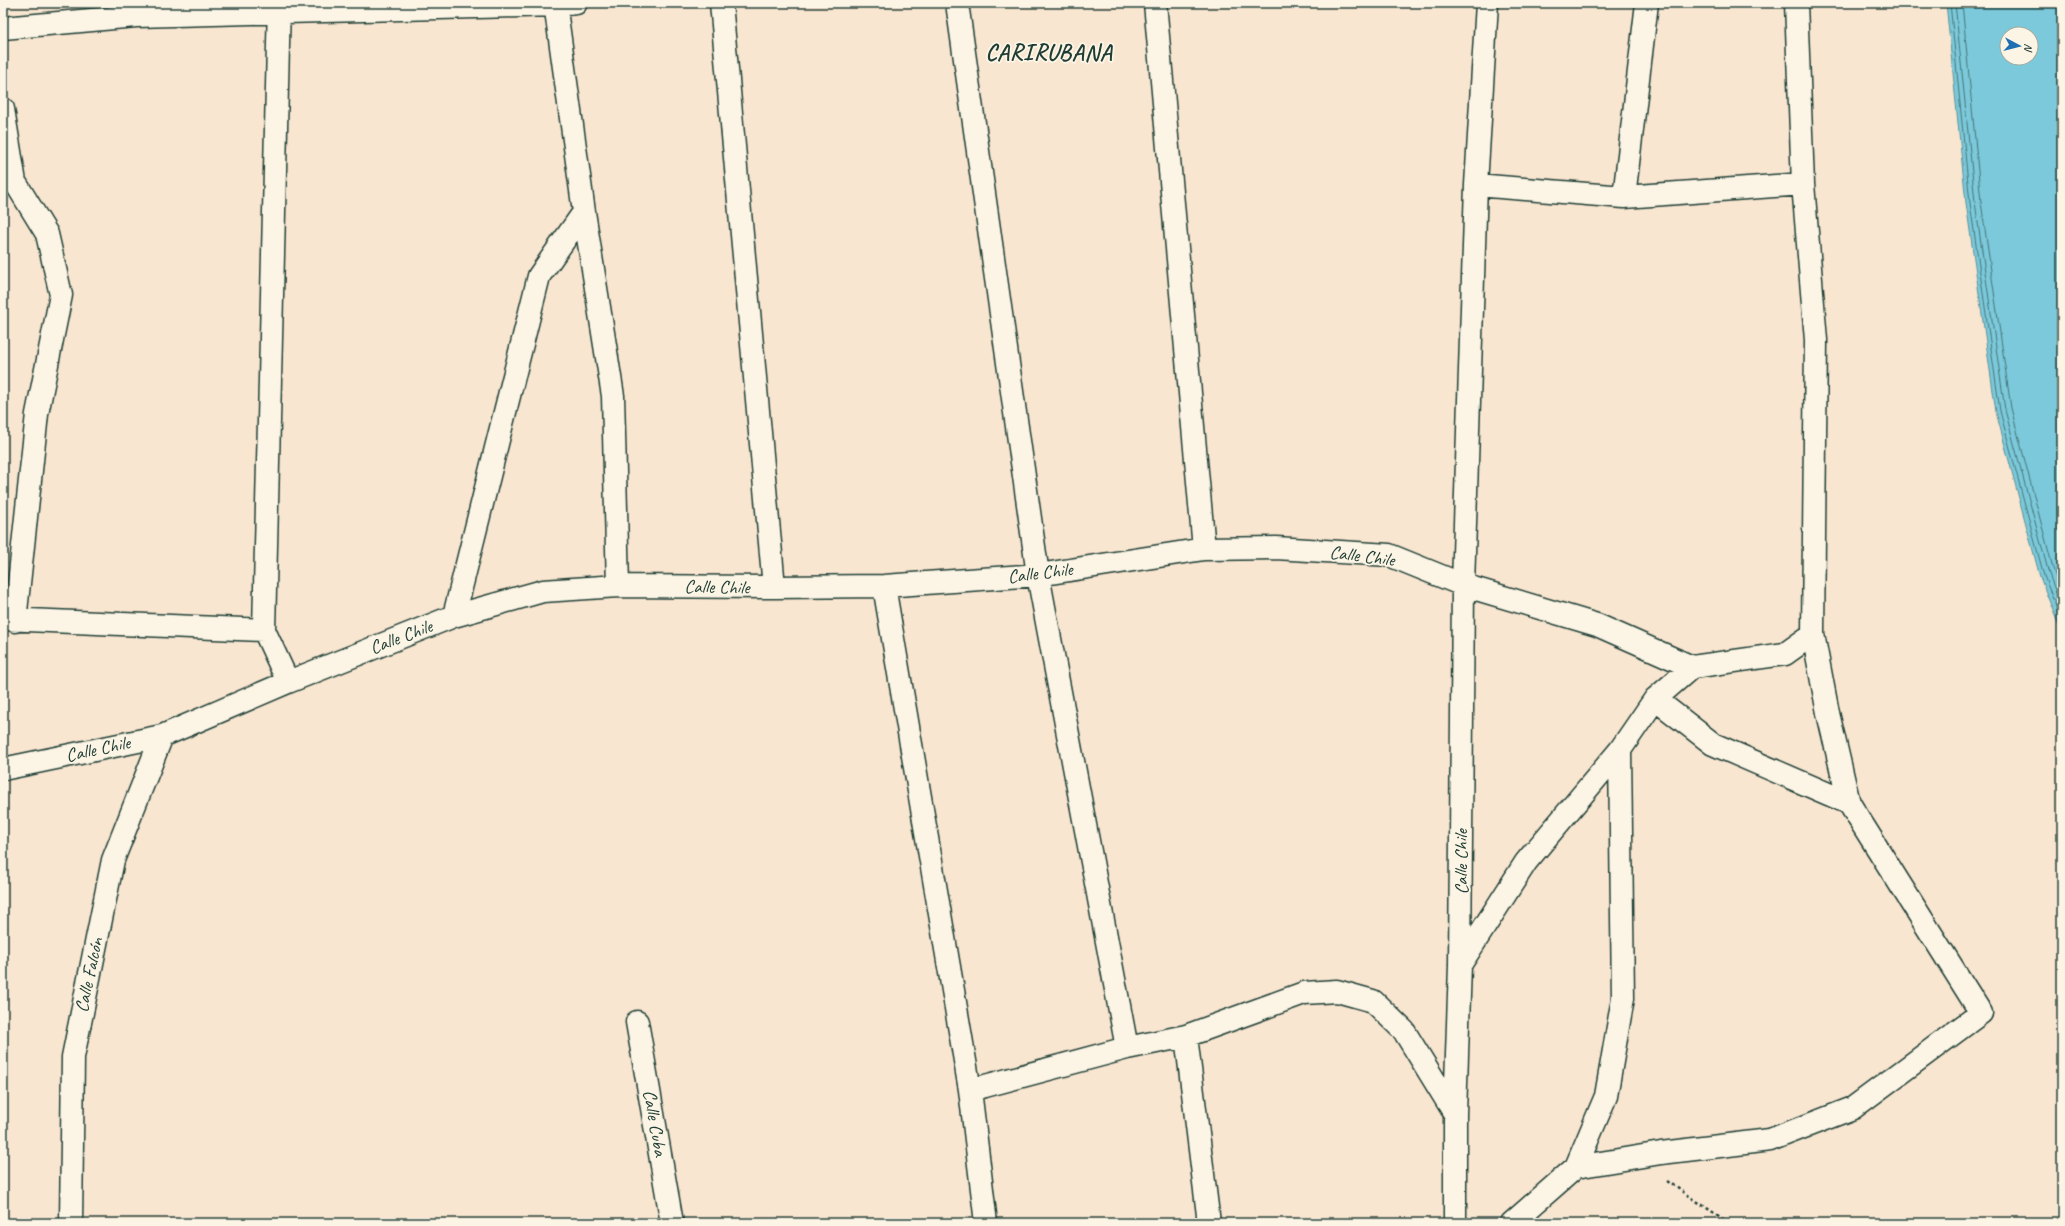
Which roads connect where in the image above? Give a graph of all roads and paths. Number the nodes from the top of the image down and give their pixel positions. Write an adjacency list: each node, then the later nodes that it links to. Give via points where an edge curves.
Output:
1 (721, 3): 21 (street)
2 (957, 3): 17 (street)
3 (1155, 3): 16 (street)
4 (1487, 3): 13 (street)
5 (1647, 3): 14 (street)
6 (1796, 3): 12 (street)
7 (562, 4): 8 (street); 15 (street)
8 (279, 8): 9 (street); 24 (street)
9 (135, 10): 10 (street)
10 (3, 28)
11 (3, 109): 23 (street, via 15,182 47,234 61,294 37,414)
12 (1802, 184): 14 (street); 25 (street, via 1816,340)
13 (1476, 185): 14 (street); 18 (street)
14 (1624, 197)
15 (584, 212): 19 (street, via 613,396); 22 (street, via 539,276)
16 (1204, 549): 17 (street, Calle Chile); 18 (street, Calle Chile, via 1276,548 1389,555)
17 (1038, 575): 20 (street, Calle Chile); 36 (street)
18 (1463, 585): 26 (street, via 1597,625); 33 (street, Calle Chile)
19 (618, 586): 21 (street, Calle Chile); 22 (street, Calle Chile, via 543,591)
20 (884, 586): 21 (street, Calle Chile); 37 (street)
21 (774, 587)
22 (454, 616): 27 (street, Calle Chile)
23 (9, 620): 24 (street)
24 (264, 630): 27 (street)
25 (1813, 634): 26 (street, via 1785,654); 32 (street)
26 (1692, 667): 28 (street)
27 (288, 682): 29 (street, Calle Chile)
28 (1655, 699): 30 (street); 32 (street, via 1713,744)
29 (162, 736): 31 (street, Calle Chile); 41 (street, Calle Falcón, via 113,860 72,1057)
30 (1620, 750): 33 (street, via 1526,862); 40 (street, via 1623,998 1606,1096)
31 (3, 769)
32 (1849, 803): 39 (street, via 1982,1013 1853,1108 1770,1140)
33 (1460, 965): 38 (street, Calle Chile)
34 (637, 1022): 42 (street, Calle Cuba)
35 (1186, 1036): 36 (street); 38 (street, via 1304,993 1337,991 1373,1000 1404,1031); 44 (street)
36 (1127, 1048): 37 (street)
37 (970, 1090): 43 (street)
38 (1455, 1114): 45 (street, Calle Chile)
39 (1632, 1158): 40 (street); 47 (path)
40 (1576, 1167): 46 (street)
41 (71, 1223)
42 (672, 1223)
43 (986, 1223)
44 (1209, 1223)
45 (1455, 1223)
46 (1512, 1223)
47 (1729, 1223)

